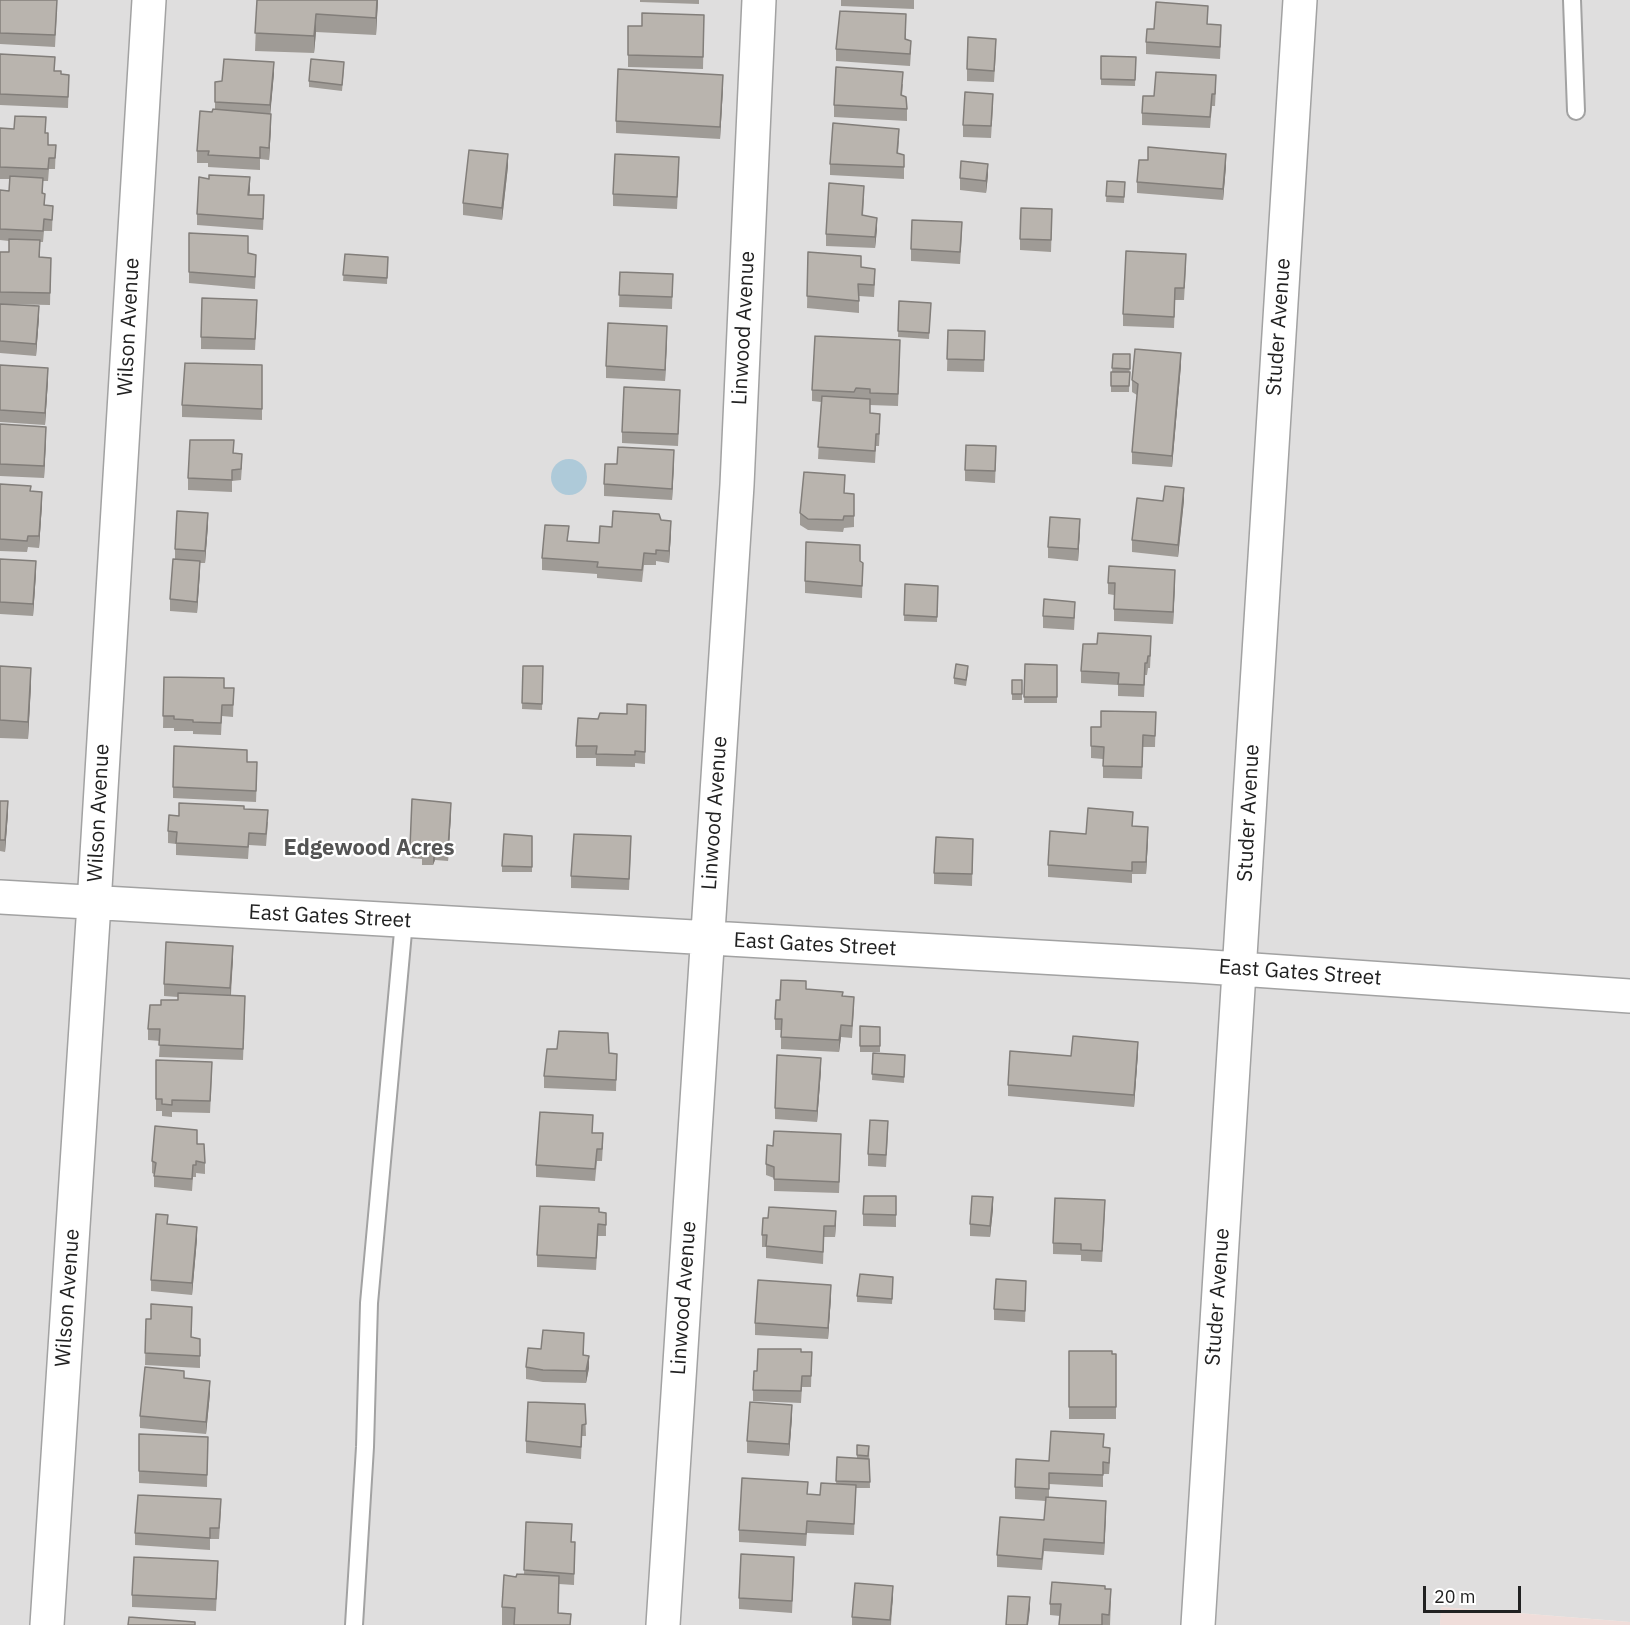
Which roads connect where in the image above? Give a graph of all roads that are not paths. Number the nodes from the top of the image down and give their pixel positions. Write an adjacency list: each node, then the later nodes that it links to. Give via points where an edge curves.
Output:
1 (149, 0): 7 (street, Wilson Avenue)
2 (759, 0): 9 (street, Linwood Avenue, via 737,485)
3 (1300, 0): 10 (street, Studer Avenue)
4 (1572, 0): 5 (lane)
5 (1576, 111)
6 (0, 897): 7 (street, East Gates Street)
7 (94, 904): 8 (street, East Gates Street); 12 (street, Wilson Avenue)
8 (404, 921): 9 (street, East Gates Street); 13 (lane, via 369,1303)
9 (707, 939): 10 (street, East Gates Street); 14 (street, Linwood Avenue)
10 (1240, 970): 11 (street, East Gates Street); 15 (street, Studer Avenue)
11 (1630, 996)
12 (47, 1625)
13 (354, 1625)
14 (663, 1625)
15 (1198, 1625)

